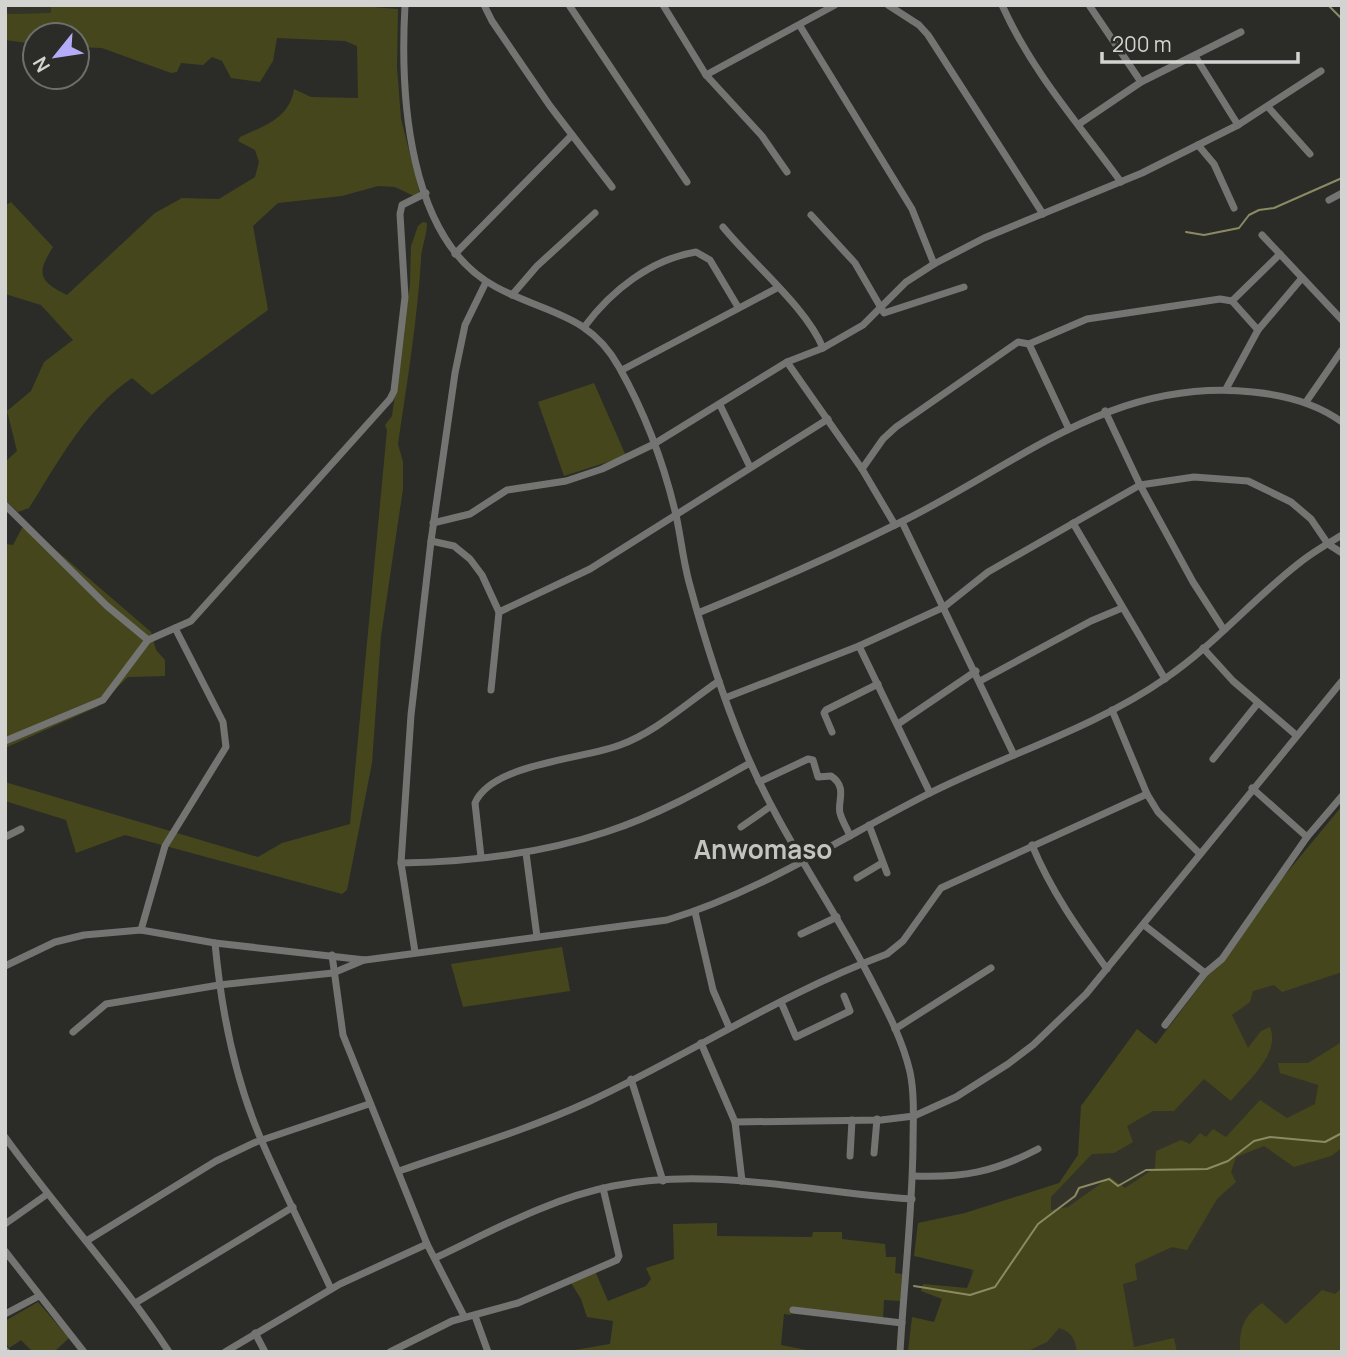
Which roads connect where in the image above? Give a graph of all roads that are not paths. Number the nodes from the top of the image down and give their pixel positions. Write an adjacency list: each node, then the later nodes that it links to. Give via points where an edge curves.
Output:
1 (405, 5): 25 (street, via 405,101)
2 (484, 5): 18 (street)
3 (569, 5): 23 (street)
4 (663, 5): 13 (street)
5 (835, 5): 9 (street)
6 (888, 5): 30 (street, via 928,35)
7 (1002, 5): 16 (street, via 1042,80)
8 (1089, 5): 14 (street)
9 (800, 26): 13 (street); 36 (street, via 912,209)
10 (1241, 32): 11 (street)
11 (1195, 56): 14 (street); 17 (street)
12 (1321, 71): 15 (street)
13 (706, 75): 21 (street, via 762,136)
14 (1141, 82): 16 (street)
15 (1269, 108): 17 (street); 20 (street)
16 (1079, 124): 22 (street)
17 (1238, 125): 19 (street)
18 (572, 135): 24 (street); 34 (street)
19 (1198, 145): 22 (street); 28 (street, via 1214,164)
20 (1310, 154)
21 (787, 172)
22 (1121, 181): 30 (street)
23 (687, 182)
24 (612, 187)
25 (426, 192): 34 (street, via 443,238); 77 (street, via 402,205 400,214 405,298 390,400 191,621)
26 (1342, 193): 27 (street)
27 (1329, 200)
28 (1234, 208)
29 (594, 213): 41 (street)
30 (1043, 214): 36 (street)
31 (811, 215): 44 (street, via 855,263)
32 (723, 227): 40 (street)
33 (1262, 235): 35 (street)
34 (455, 254): 38 (street)
35 (1280, 254): 37 (street); 42 (street)
36 (934, 264): 44 (street, via 906,282)
37 (1302, 278): 45 (street); 47 (street)
38 (486, 282): 41 (street); 66 (street, via 460,343)
39 (964, 287): 44 (street, via 890,314)
40 (777, 288): 43 (street); 49 (street, via 810,321)
41 (512, 295): 46 (street)
42 (1232, 302): 47 (street); 48 (street, via 1220,299 1087,319)
43 (738, 307): 46 (street, via 710,260 696,251 627,283); 52 (street)
44 (880, 309): 49 (street, via 863,325)
45 (1342, 320)
46 (585, 326): 52 (street)
47 (1258, 330): 53 (street)
48 (1029, 345): 59 (street); 62 (street, via 1012,345 895,427)
49 (823, 348): 51 (street)
50 (1342, 350): 54 (street)
51 (787, 362): 55 (street); 57 (street)
52 (622, 370): 60 (street)
53 (1226, 389): 54 (street); 56 (street)
54 (1306, 402): 58 (street)
55 (720, 405): 60 (street); 61 (street)
56 (1105, 411): 59 (street); 63 (street)
57 (828, 419): 61 (street); 62 (street)
58 (1342, 422)
59 (1069, 427): 67 (street)
60 (654, 444): 65 (street); 66 (street, via 566,481 507,490 470,514)
61 (750, 467): 65 (street)
62 (862, 469): 67 (street)
63 (1140, 485): 68 (street); 71 (street, via 1194,477 1248,481 1291,502 1311,519); 78 (street)
64 (5, 505): 79 (street)
65 (676, 513): 75 (street, via 590,569); 76 (street)
66 (433, 523): 70 (street)
67 (898, 523): 73 (street); 76 (street)
68 (1073, 523): 73 (street, via 988,572); 74 (street)
69 (1342, 535): 71 (street)
70 (430, 541): 75 (street, via 454,546 470,559); 116 (street)
71 (1328, 544): 72 (street); 78 (street, via 1297,564)
72 (1342, 553)
73 (944, 607): 80 (street); 82 (street)
74 (1122, 608): 83 (street); 85 (street)
75 (499, 612): 88 (street)
76 (698, 613): 84 (street)
77 (175, 628): 79 (street); 123 (street, via 223,722 226,747 165,846)
78 (1224, 631): 81 (street)
79 (148, 640): 95 (street, via 103,700)
80 (859, 646): 87 (street); 89 (street)
81 (1203, 648): 83 (street); 90 (street)
82 (976, 671): 85 (street); 92 (street)
83 (1165, 679): 91 (street)
84 (719, 681): 89 (street); 114 (street, via 623,745 539,764 486,787 475,803)
85 (980, 681): 96 (street)
86 (1342, 681): 94 (street)
87 (878, 684): 92 (street); 93 (street, via 826,710)
88 (491, 690)
89 (725, 698): 98 (street)
90 (1258, 703): 94 (street); 97 (street)
91 (1112, 710): 96 (street); 102 (street)
92 (898, 724): 101 (street)
93 (832, 732)
94 (1296, 735): 100 (street)
95 (5, 741)
96 (1014, 755): 101 (street)
97 (1213, 759)
98 (750, 763): 99 (street); 112 (street, via 697,793 606,832)
99 (759, 782): 104 (street); 108 (street, via 813,760 818,777 836,780 843,798 839,811)
100 (1252, 788): 109 (street); 113 (street)
101 (930, 793): 105 (street)
102 (1147, 794): 111 (street); 113 (street, via 1158,812)
103 (1342, 796): 109 (street)
104 (771, 806): 106 (street); 115 (street)
105 (869, 825): 108 (street); 117 (street)
106 (741, 827)
107 (21, 829): 110 (street)
108 (850, 836): 115 (street)
109 (1307, 837): 135 (street, via 1222,959)
110 (5, 838)
111 (1032, 845): 131 (street, via 941,888 900,945); 133 (street, via 1057,899)
112 (526, 853): 114 (street); 125 (street)
113 (1200, 854): 122 (street)
114 (481, 857): 116 (street)
115 (804, 860): 120 (street); 121 (street)
116 (401, 863): 127 (street)
117 (882, 863): 118 (street); 119 (street)
118 (887, 873)
119 (857, 878)
120 (695, 912): 125 (street, via 667,920); 140 (street, via 713,990)
121 (836, 916): 124 (street); 131 (street)
122 (1144, 925): 133 (street); 135 (street)
123 (141, 930): 126 (street); 130 (street, via 84,935)
124 (801, 934)
125 (537, 937): 127 (street)
126 (215, 943): 128 (street); 136 (street)
127 (415, 953): 129 (street)
128 (332, 956): 129 (street); 134 (street)
129 (365, 960): 134 (street)
130 (8, 962)
131 (862, 963): 138 (street); 141 (street)
132 (991, 968): 141 (street)
133 (1107, 969): 146 (street, via 1033,1045 984,1081)
134 (333, 973): 136 (street); 145 (street, via 343,1035)
135 (1205, 973): 139 (street)
136 (219, 985): 142 (street, via 106,1004); 151 (street)
137 (844, 996): 138 (street, via 850,1011 796,1037)
138 (781, 1002): 140 (street)
139 (1165, 1025)
140 (729, 1027): 143 (street)
141 (895, 1029): 146 (street, via 910,1073)
142 (73, 1032)
143 (701, 1043): 144 (street); 149 (street)
144 (631, 1079): 155 (street, via 548,1119); 157 (street)
145 (369, 1104): 151 (street); 155 (street)
146 (914, 1116): 147 (street); 156 (street)
147 (877, 1119): 148 (street); 153 (street)
148 (852, 1120): 149 (street); 154 (street)
149 (735, 1122): 158 (street)
150 (5, 1137): 160 (street)
151 (262, 1141): 162 (street); 164 (street, via 216,1161)
152 (1038, 1149): 156 (street, via 1005,1166 972,1174)
153 (874, 1153)
154 (850, 1156)
155 (399, 1171): 165 (street)
156 (913, 1176): 161 (street)
157 (663, 1181): 158 (street); 159 (street)
158 (742, 1181): 161 (street)
159 (603, 1188): 167 (street, via 531,1213); 174 (street, via 617,1260 518,1303)
160 (46, 1195): 163 (street); 164 (street)
161 (912, 1199): 175 (street)
162 (293, 1207): 168 (street); 170 (street)
163 (5, 1224)
164 (88, 1240): 170 (street)
165 (427, 1244): 167 (street); 168 (street)
166 (5, 1251): 169 (street)
167 (435, 1258): 173 (street)
168 (331, 1289): 176 (street)
169 (38, 1296): 172 (street); 177 (street)
170 (136, 1302): 178 (street)
171 (793, 1310): 175 (street)
172 (5, 1314)
173 (464, 1316): 174 (street); 181 (street)
174 (475, 1316): 182 (street)
175 (902, 1323): 183 (street)
176 (255, 1333): 179 (street); 180 (street)
177 (85, 1352)
178 (169, 1352)
179 (225, 1352)
180 (265, 1352)
181 (390, 1352)
182 (488, 1352)
183 (900, 1352)

